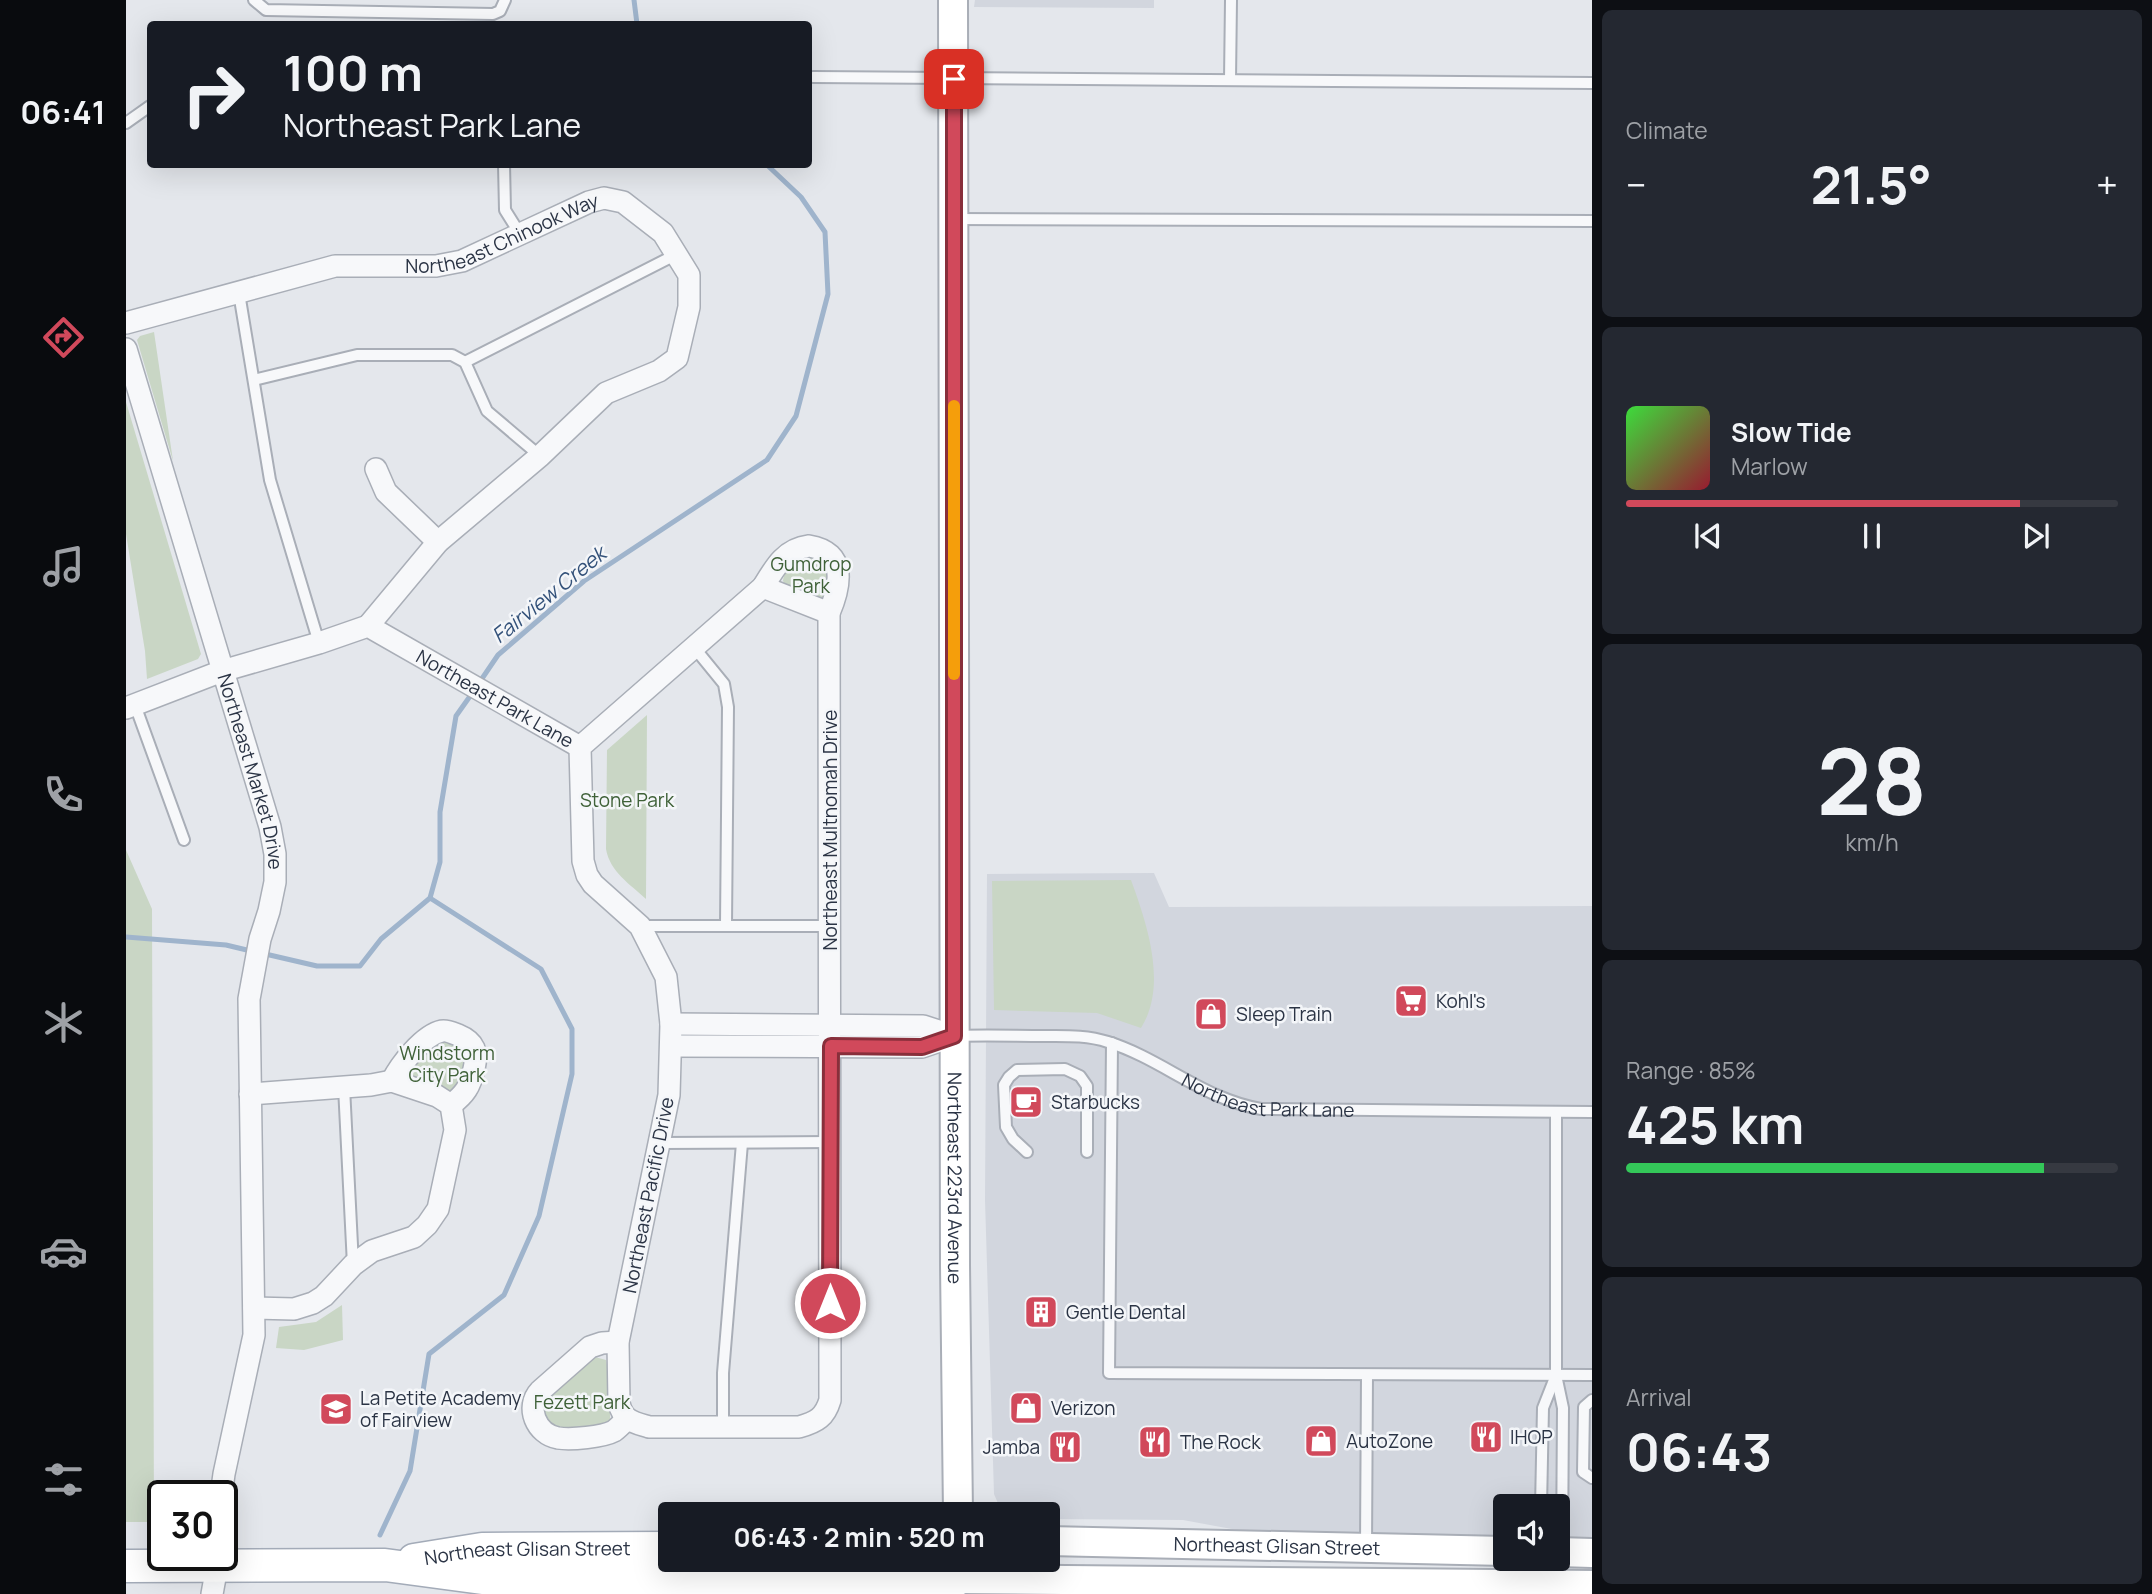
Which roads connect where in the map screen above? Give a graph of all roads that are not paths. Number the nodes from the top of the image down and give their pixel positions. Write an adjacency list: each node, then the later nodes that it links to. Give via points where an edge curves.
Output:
1 (254, 0): 2 (lane, via 266,10 493,14)
2 (505, 0)
3 (953, 0): 6 (main road, Northeast 223rd Avenue)
4 (1231, 0): 7 (lane)
5 (813, 77): 6 (lane)
6 (954, 79): 7 (lane); 12 (main road, Northeast 223rd Avenue)
7 (1230, 80): 8 (lane)
8 (1592, 83)
9 (147, 108): 10 (lane)
10 (126, 123)
11 (504, 168): 14 (lane, via 505,210)
12 (953, 219): 13 (lane); 38 (main road, Northeast 223rd Avenue)
13 (1592, 221)
14 (520, 234): 15 (street, Northeast Chinook Way, via 604,198 623,202 639,214 663,233); 16 (street, Northeast Chinook Way, via 462,261 436,266 335,266)
15 (677, 254): 19 (lane); 21 (street, Northeast Chinook Way, via 689,275 690,307 677,358 659,371 606,393)
16 (239, 292): 17 (street, Northeast Chinook Way); 20 (lane)
17 (126, 323)
18 (126, 349): 29 (street, Northeast Market Drive)
19 (465, 362): 20 (lane, via 452,355 357,355); 21 (lane, via 487,411)
20 (254, 380): 27 (lane, via 270,480)
21 (540, 456): 23 (street, Northeast Chinook Way)
22 (376, 469): 23 (street, via 386,492)
23 (438, 542): 26 (street, Northeast Chinook Way)
24 (763, 587): 25 (street); 25 (street, Northeast Multnomah Drive, via 787,554 798,547 820,547 837,564 836,598); 28 (street, Northeast Multnomah Drive)
25 (830, 613): 35 (street, Northeast Multnomah Drive)
26 (368, 626): 27 (street); 31 (street, Northeast Park Lane)
27 (319, 643): 29 (street)
28 (693, 646): 31 (street, Northeast Multnomah Drive); 33 (lane, via 724,684 727,706)
29 (222, 671): 30 (street); 44 (street, Northeast Market Drive, via 275,854 275,882 249,999)
30 (131, 707): 32 (lane)
31 (580, 747): 34 (street, Northeast Park Lane, via 587,875)
32 (184, 840)
33 (726, 925): 34 (lane); 35 (lane)
34 (640, 926): 36 (street, Northeast Park Lane, via 666,977)
35 (830, 926): 37 (street, Northeast Multnomah Drive)
36 (671, 1024): 37 (street, Northeast Park Lane); 40 (street, Northeast Park Lane)
37 (830, 1024): 38 (street, Northeast Park Lane, via 923,1026); 41 (street, Northeast Multnomah Drive)
38 (954, 1036): 39 (lane, Northeast Park Lane, via 1067,1036); 41 (street, Northeast Park Lane, via 922,1047); 66 (main road, Northeast 223rd Avenue)
39 (1112, 1043): 46 (lane, Northeast Park Lane, via 1208,1093 1261,1109); 56 (lane, via 1109,1373)
40 (671, 1046): 41 (street, Northeast Park Lane); 49 (street, Northeast Pacific Drive, via 669,1095)
41 (831, 1046): 48 (street)
42 (393, 1081): 43 (street); 45 (street); 45 (street, via 401,1064 433,1035 443,1031 457,1035 471,1043 476,1058 468,1090)
43 (344, 1087): 44 (street); 53 (lane)
44 (250, 1094): 54 (street, Northeast Market Drive)
45 (451, 1105): 53 (street, via 455,1130 438,1209 414,1237 372,1251)
46 (1556, 1112): 47 (lane, Northeast Park Lane); 57 (lane)
47 (1592, 1112)
48 (830, 1142): 50 (lane); 61 (street, via 830,1400 826,1413 815,1423 799,1427)
49 (660, 1143): 50 (lane); 55 (street, Northeast Pacific Drive)
50 (741, 1143): 61 (lane)
51 (1027, 1152): 52 (lane, via 1006,1127 1004,1085 1017,1070 1065,1069 1080,1076 1087,1086)
52 (1087, 1153)
53 (353, 1265): 54 (street, via 313,1303 294,1309)
54 (254, 1308): 63 (street, Northeast Market Drive, via 254,1335)
55 (618, 1342): 60 (street, Northeast Pacific Drive, via 619,1403); 60 (street, via 590,1347 534,1397 532,1406 534,1417 558,1438 602,1436)
56 (1367, 1375): 57 (lane); 68 (lane)
57 (1556, 1375): 58 (lane); 64 (lane, via 1543,1408); 65 (lane, via 1563,1408)
58 (1592, 1375)
59 (1592, 1399): 62 (lane, via 1584,1407 1583,1472)
60 (626, 1420): 61 (street, via 649,1427)
61 (723, 1426)
62 (1592, 1478)
63 (224, 1480)
64 (1541, 1494)
65 (1557, 1494)
66 (958, 1502)
67 (1060, 1541): 68 (main road, Northeast Glisan Street)
68 (1366, 1547): 70 (main road, Northeast Glisan Street)
69 (658, 1548): 73 (main road, Northeast Glisan Street, via 482,1549)
70 (1493, 1551)
71 (1592, 1553): 72 (main road, Northeast Glisan Street)
72 (1570, 1558)
73 (386, 1565): 77 (main road, Northeast Glisan Street); 81 (main road, Northeast Glisan Street, via 498,1580)
74 (126, 1566): 77 (main road, Northeast Glisan Street)
75 (1493, 1570): 82 (main road, Northeast Glisan Street)
76 (1568, 1571): 80 (main road, Northeast Glisan Street)
77 (219, 1577)
78 (958, 1578): 79 (main road, Northeast Glisan Street); 82 (main road, Northeast Glisan Street)
79 (816, 1579): 81 (main road, Northeast Glisan Street); 83 (main road)
80 (1592, 1586)
81 (657, 1587)
82 (1338, 1589)
83 (856, 1594)

